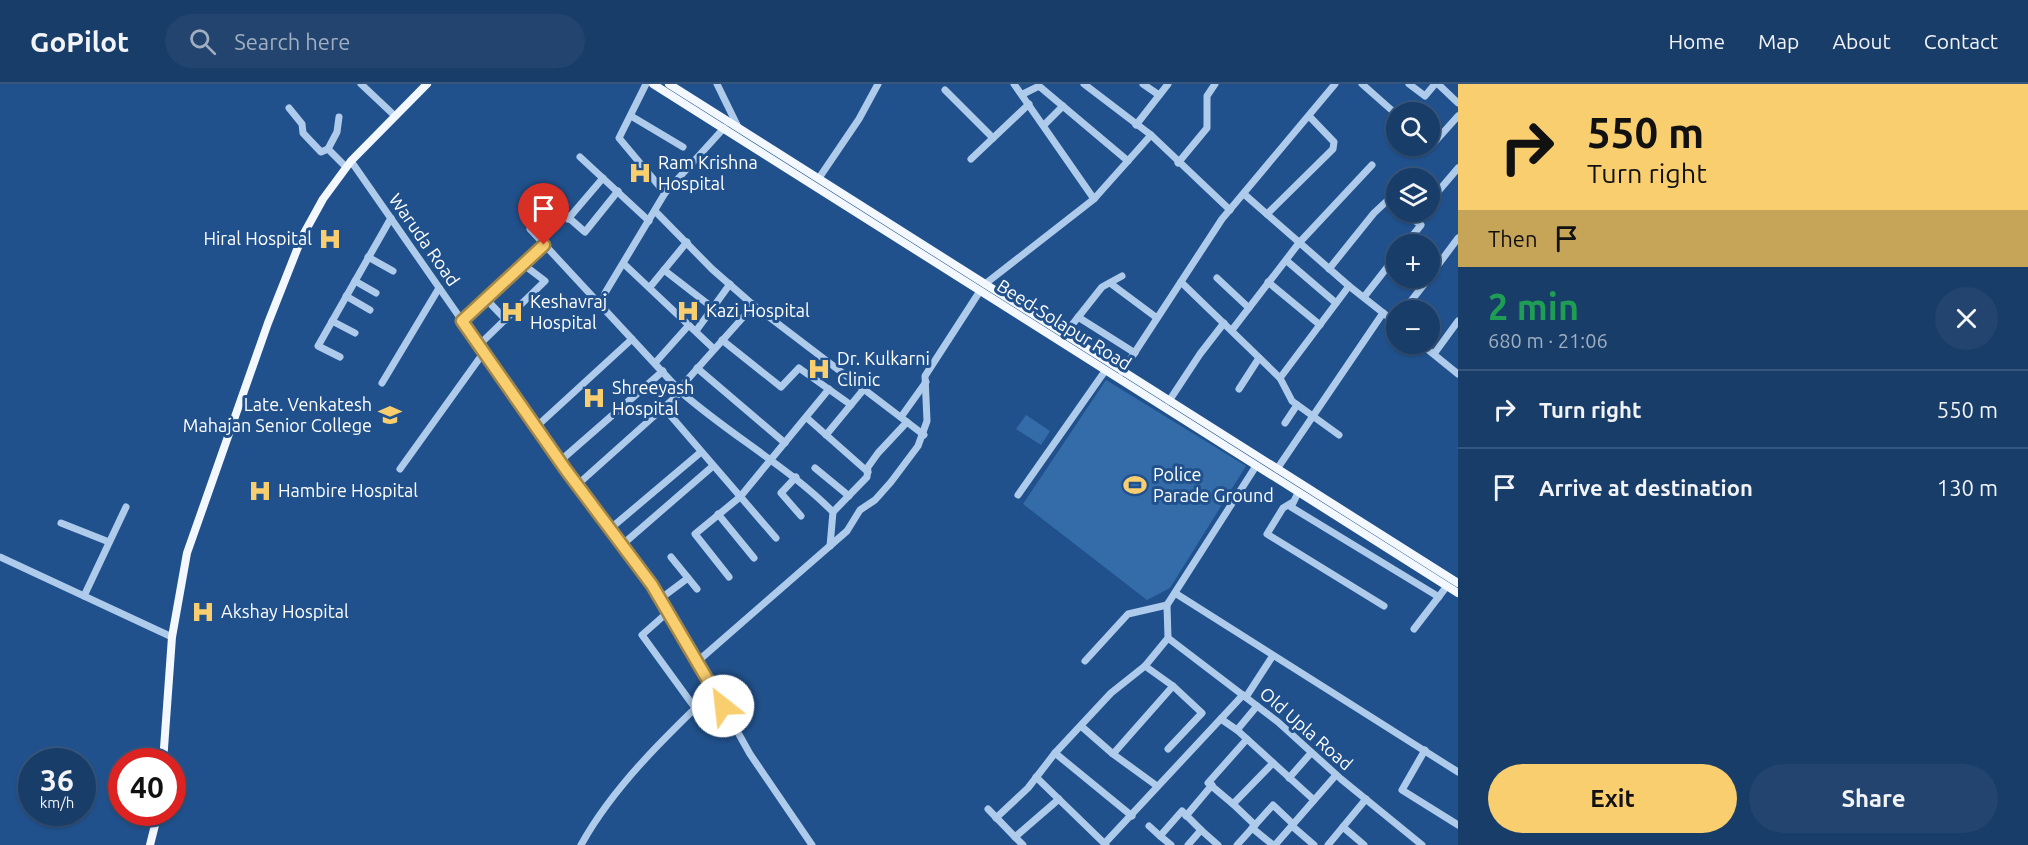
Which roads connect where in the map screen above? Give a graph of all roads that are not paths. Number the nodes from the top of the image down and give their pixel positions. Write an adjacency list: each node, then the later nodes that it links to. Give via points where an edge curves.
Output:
1 (361, 84): 25 (street)
2 (646, 84): 26 (street)
3 (653, 84): 33 (main road, Beed-Solapur Road)
4 (669, 84): 32 (main road, Beed-Solapur Road)
5 (717, 84): 32 (street)
6 (878, 84): 47 (street)
7 (1014, 84): 18 (street)
8 (1084, 84): 31 (street)
9 (1143, 84): 19 (street)
10 (1168, 84): 19 (street)
11 (1215, 84): 42 (street, via 1207,96 1207,128)
12 (1335, 84): 29 (street)
13 (1362, 84): 22 (street)
14 (1409, 84): 15 (street, via 1425,96)
15 (1437, 84): 20 (street)
16 (423, 85): 25 (main road)
17 (945, 90): 36 (street)
18 (1023, 94): 21 (street); 23 (street, via 1039,86)
19 (1159, 95): 31 (street)
20 (1458, 103)
21 (1029, 104): 30 (street); 36 (street)
22 (1386, 105)
23 (1063, 106): 30 (street); 41 (street)
24 (288, 108): 38 (street, Waruda Road, via 321,152)
25 (394, 116): 43 (main road)
26 (631, 116): 37 (street); 50 (street, via 619,138)
27 (1458, 116): 35 (street)
28 (339, 117): 38 (street)
29 (1310, 117): 51 (street); 56 (street, via 1334,142 1333,149)
30 (1044, 125): 52 (street)
31 (1136, 125): 34 (street)
32 (738, 127): 47 (main road, Beed-Solapur Road)
33 (724, 128): 50 (street); 85 (main road, Beed-Solapur Road)
34 (1150, 135): 41 (street); 42 (street)
35 (1440, 136)
36 (993, 138): 40 (street)
37 (683, 147)
38 (328, 149): 43 (street, Waruda Road)
39 (580, 157): 46 (street)
40 (971, 159)
41 (1128, 160): 52 (street)
42 (1178, 163): 54 (street)
43 (348, 164): 57 (street, Waruda Road); 191 (main road, via 302,237 268,323 188,553)
44 (1371, 165): 64 (street)
45 (1458, 168): 48 (street)
46 (603, 178): 49 (street); 58 (street)
47 (819, 178): 85 (main road, Beed-Solapur Road)
48 (1440, 189)
49 (618, 191): 58 (street, via 585,232); 59 (street)
50 (665, 193): 55 (street)
51 (1244, 194): 54 (street); 56 (street)
52 (1094, 200): 85 (street)
53 (1386, 202): 71 (street)
54 (1230, 210): 78 (street)
55 (655, 211): 59 (street); 63 (street)
56 (1268, 214): 64 (street)
57 (391, 218): 66 (street); 84 (street, Waruda Road)
58 (568, 219): 65 (street, via 554,204 530,229)
59 (649, 221): 69 (street)
60 (1417, 222): 61 (street, via 1421,225)
61 (1414, 234)
62 (1458, 238): 68 (street)
63 (687, 242): 73 (street); 81 (street)
64 (1299, 243): 67 (street); 71 (street)
65 (544, 245): 70 (street); 94 (street)
66 (368, 257): 74 (street); 77 (street)
67 (1287, 261): 79 (street); 92 (street)
68 (1440, 262)
69 (624, 264): 83 (street); 94 (street, via 605,293)
70 (524, 265): 90 (street); 102 (street, via 545,281)
71 (1329, 269): 82 (street)
72 (1386, 269): 89 (street)
73 (664, 270): 83 (street); 95 (street)
74 (393, 271)
75 (1122, 276): 80 (street)
76 (1217, 278): 96 (street)
77 (354, 281): 87 (street); 88 (street)
78 (1181, 282): 101 (street); 106 (street)
79 (1268, 282): 96 (street); 108 (street)
80 (1110, 283): 100 (street); 101 (street)
81 (730, 284): 93 (street); 95 (street)
82 (1349, 286): 89 (street); 92 (street)
83 (650, 287): 107 (street)
84 (439, 288): 104 (street, Waruda Road); 130 (street)
85 (982, 288): 112 (main road, Beed-Solapur Road); 125 (main road, Beed-Solapur Road); 129 (street, via 925,376)
86 (1421, 288): 91 (street)
87 (376, 293)
88 (346, 296): 97 (street); 103 (street)
89 (1364, 297): 98 (street)
90 (486, 299): 102 (street); 104 (street)
91 (1412, 300)
92 (1336, 303): 108 (street)
93 (754, 305): 114 (street); 132 (street)
94 (601, 307): 113 (street)
95 (713, 308): 110 (street)
96 (1249, 308): 109 (street)
97 (370, 310)
98 (1383, 312): 99 (street); 139 (street)
99 (1386, 314)
100 (1078, 317): 112 (street); 118 (street)
101 (1157, 318): 118 (street)
102 (506, 320): 116 (street)
103 (332, 321): 111 (street); 120 (street, via 318,346)
104 (462, 321): 116 (street, Waruda Road)
105 (1458, 321): 115 (street)
106 (1224, 323): 109 (street); 135 (street)
107 (689, 325): 110 (street); 122 (street)
108 (1320, 325): 128 (street)
109 (1232, 330): 121 (street)
110 (696, 332): 117 (street)
111 (355, 333)
112 (1064, 334): 126 (main road, Beed-Solapur Road)
113 (632, 339): 122 (street); 143 (street)
114 (722, 340): 117 (street); 131 (street, via 781,387 799,368)
115 (1440, 346)
116 (482, 349): 143 (street, Waruda Road); 154 (street)
117 (714, 349): 123 (street)
118 (1135, 353): 126 (street)
119 (1434, 354): 127 (street)
120 (340, 357)
121 (1259, 358): 128 (street); 133 (street)
122 (655, 363): 124 (street)
123 (697, 369): 134 (street); 147 (street)
124 (663, 371): 134 (street); 150 (street)
125 (1105, 371): 152 (main road, Beed-Solapur Road); 160 (street)
126 (1122, 372): 135 (main road, Beed-Solapur Road)
127 (1458, 374)
128 (1280, 378): 137 (street)
129 (926, 382): 141 (street); 145 (street)
130 (382, 383)
131 (829, 389): 136 (street); 140 (street)
132 (864, 389): 136 (street); 141 (street)
133 (1239, 389)
134 (680, 390): 138 (street); 149 (street, via 705,413)
135 (1169, 401): 155 (main road, Beed-Solapur Road)
136 (851, 405): 144 (street)
137 (1297, 405): 139 (street); 142 (street)
138 (664, 408): 148 (street); 158 (street)
139 (1313, 416): 146 (street); 155 (street)
140 (807, 418): 144 (street); 147 (street)
141 (904, 419): 145 (street); 156 (street)
142 (1285, 423)
143 (536, 427): 150 (street, Waruda Road)
144 (826, 435): 156 (street)
145 (924, 435): 173 (street, via 891,482 860,510 847,531)
146 (1340, 435)
147 (785, 443): 149 (street)
148 (701, 452): 151 (street); 169 (street)
149 (772, 459): 157 (street); 162 (street)
150 (560, 461): 158 (street, Waruda Road)
151 (713, 466): 162 (street); 172 (street)
152 (1256, 466): 159 (main road, Beed-Solapur Road); 182 (street)
153 (815, 468): 161 (street)
154 (400, 470)
155 (1277, 470): 179 (main road, Beed-Solapur Road)
156 (868, 472): 161 (street)
157 (796, 477): 165 (street); 167 (street, via 781,493)
158 (577, 485): 169 (street, Waruda Road)
159 (1298, 493): 163 (street); 180 (main road, Beed-Solapur Road)
160 (1018, 495)
161 (849, 496): 165 (street)
162 (740, 497): 166 (street); 170 (street)
163 (1293, 502): 185 (street, via 1291,507); 188 (street, via 1283,508 1267,534)
164 (126, 507): 171 (street)
165 (833, 512): 173 (street)
166 (718, 514): 176 (street); 177 (street, via 695,534)
167 (801, 516)
168 (61, 523): 171 (street)
169 (611, 528): 172 (street, Waruda Road)
170 (776, 538)
171 (109, 542): 184 (street)
172 (623, 544): 186 (street, Waruda Road)
173 (830, 546): 194 (street)
174 (0, 557): 184 (street)
175 (671, 557): 178 (street)
176 (754, 558)
177 (729, 577)
178 (688, 578): 181 (street); 186 (street)
179 (1458, 584)
180 (1447, 586): 183 (main road, Beed-Solapur Road); 185 (street)
181 (697, 589)
182 (1175, 593): 187 (street); 193 (street)
183 (1458, 593)
184 (84, 596): 191 (street)
185 (1439, 597): 190 (street)
186 (660, 599): 189 (street, Waruda Road)
187 (1167, 605): 192 (street); 195 (street, via 1128,614)
188 (1383, 606)
189 (668, 612): 194 (street, Waruda Road); 201 (street, via 642,635)
190 (1414, 629)
191 (172, 637): 206 (main road)
192 (1168, 638): 196 (street); 199 (street, Old Upla Road)
193 (1272, 657): 199 (street); 208 (street)
194 (698, 661): 198 (street, Waruda Road)
195 (1085, 661)
196 (1145, 666): 197 (street); 203 (street, via 1111,693)
197 (1173, 686): 207 (street, via 1202,713); 211 (street)
198 (714, 690): 201 (street); 239 (street, Waruda Road, via 750,754)
199 (1244, 696): 200 (street, Old Upla Road); 202 (street)
200 (1257, 706): 204 (street); 210 (street, Old Upla Road)
201 (695, 708): 238 (street, via 592,824)
202 (1221, 719): 204 (street); 218 (street)
203 (1081, 726): 209 (street); 211 (street)
204 (1237, 730): 205 (street)
205 (1247, 739): 212 (street); 217 (street, via 1208,783)
206 (164, 748)
207 (1168, 749)
208 (1425, 750): 213 (street); 228 (street, via 1402,790)
209 (1054, 753): 215 (street); 224 (street)
210 (1311, 753): 214 (street, Old Upla Road); 216 (street)
211 (1113, 754): 218 (street)
212 (1273, 763): 216 (street); 222 (street)
213 (1458, 772)
214 (1336, 775): 220 (street); 221 (street, Old Upla Road)
215 (1036, 777): 219 (street); 226 (street)
216 (1289, 778): 220 (street)
217 (1212, 785): 222 (street); 225 (street)
218 (1157, 786): 224 (street)
219 (1059, 799): 235 (street); 236 (street)
220 (1314, 800): 227 (street)
221 (1366, 800): 232 (street); 249 (street, Old Upla Road)
222 (1233, 804): 231 (street)
223 (988, 809): 226 (street)
224 (1132, 816): 236 (street)
225 (1186, 816): 233 (street); 234 (street, via 1182,811)
226 (996, 818): 235 (street)
227 (1293, 825): 231 (street, via 1273,806); 245 (street); 246 (street)
228 (1458, 825)
229 (155, 826): 237 (main road)
230 (1149, 826): 234 (street)
231 (1253, 826): 244 (street); 245 (street)
232 (1343, 827): 247 (street); 248 (street)
233 (1202, 830): 242 (street); 243 (street)
234 (1160, 836): 241 (street)
235 (1015, 837): 240 (street)
236 (1106, 844)
237 (150, 845)
238 (581, 845)
239 (812, 845)
240 (1023, 845)
241 (1171, 845)
242 (1188, 845)
243 (1218, 845)
244 (1237, 845)
245 (1274, 845)
246 (1314, 845)
247 (1328, 845)
248 (1364, 845)
249 (1422, 845)

